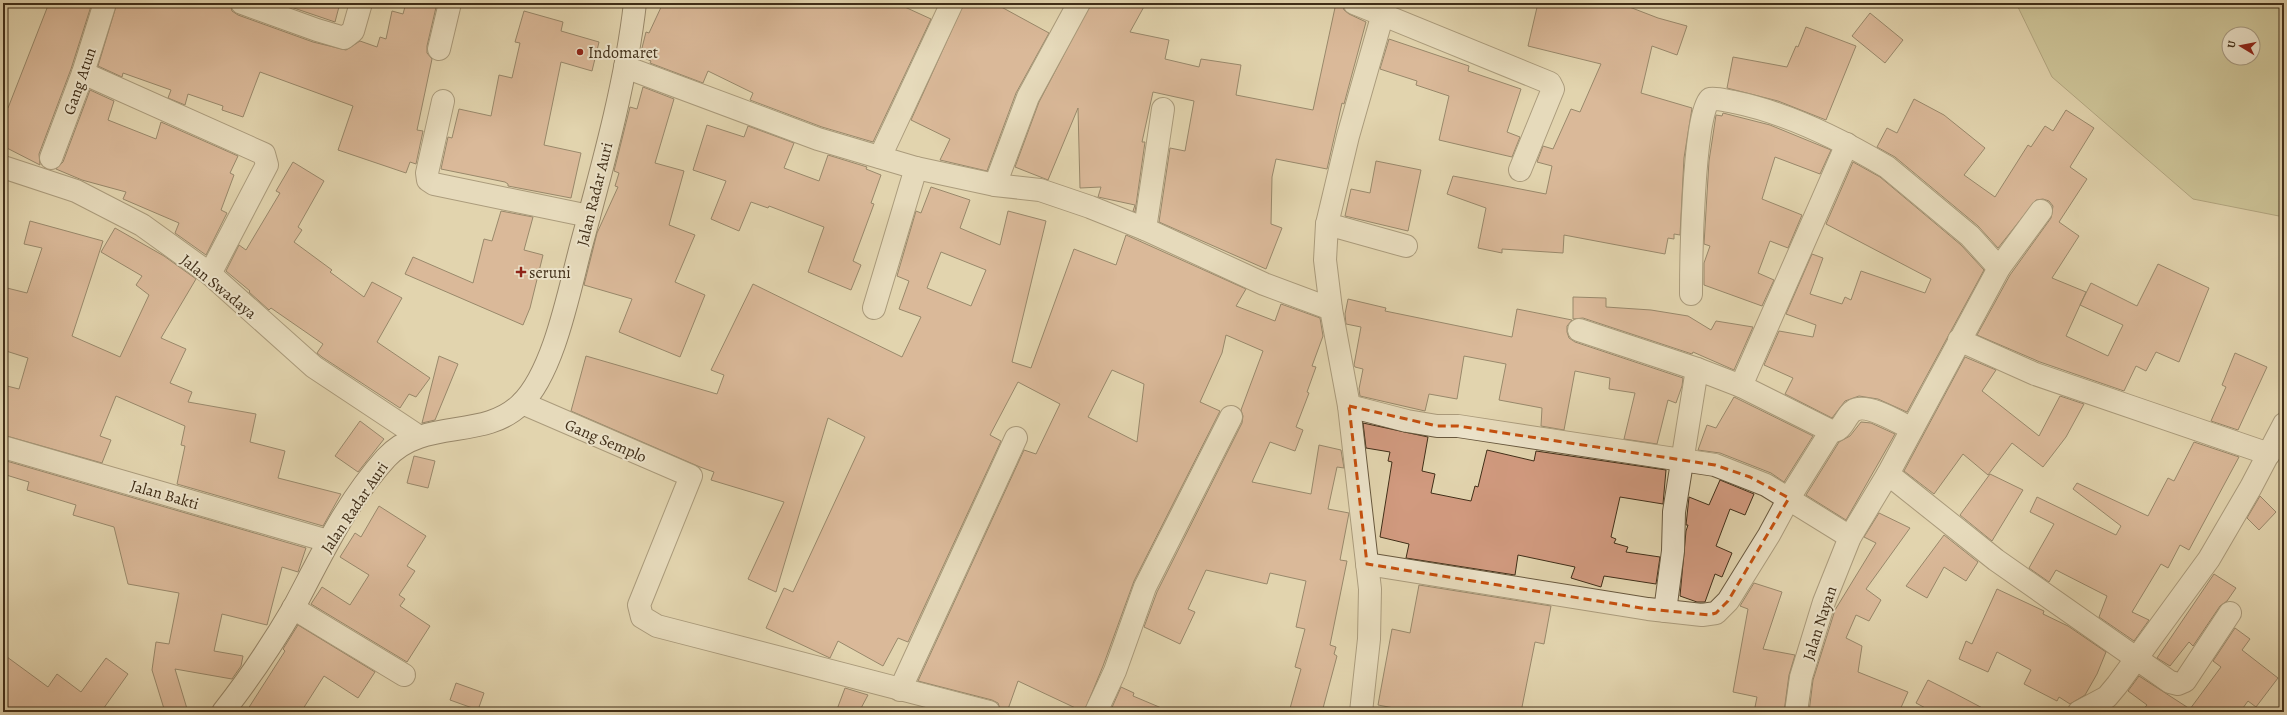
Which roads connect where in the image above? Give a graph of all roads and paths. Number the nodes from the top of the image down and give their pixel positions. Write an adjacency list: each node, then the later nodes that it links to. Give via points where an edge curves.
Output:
1 (105, 3): 12 (street, Gang Atun)
2 (242, 3): 3 (street, via 344,38 353,32)
3 (361, 3)
4 (450, 3): 10 (street)
5 (635, 3): 11 (street, Jalan Radar Auri)
6 (952, 3): 16 (street)
7 (1079, 3): 21 (street, via 1028,97)
8 (1354, 3): 9 (street)
9 (1384, 8): 20 (street, via 1550,83 1553,89); 24 (street, via 1348,136)
10 (439, 49)
11 (625, 67): 16 (street, via 818,139); 23 (street, Jalan Radar Auri)
12 (83, 73): 17 (street, Gang Atun); 28 (street, via 264,154 267,165)
13 (443, 101): 23 (street, via 427,173 428,180 434,184)
14 (1163, 109): 25 (street)
15 (1847, 144): 27 (street, via 1887,167 1970,236); 29 (street, via 1764,108 1715,98 1706,102 1692,223); 35 (street)
16 (880, 157): 19 (street)
17 (51, 158)
18 (3, 167): 28 (street, Jalan Swadaya, via 76,191 114,210 142,225)
19 (916, 168): 21 (street); 30 (street)
20 (1520, 170)
21 (995, 185): 25 (street, via 1040,190 1090,206)
22 (2041, 211): 27 (street, Jalan Nayan)
23 (589, 216): 36 (street, Jalan Radar Auri, via 556,341)
24 (1327, 224): 26 (street); 31 (street, via 1325,260)
25 (1145, 229): 31 (street, via 1264,284)
26 (1406, 246)
27 (1999, 268): 33 (street, Jalan Nayan)
28 (210, 274): 42 (street, Jalan Swadaya, via 314,367)
29 (1691, 294)
30 (874, 308)
31 (1331, 309): 37 (street)
32 (1579, 330): 34 (street)
33 (1959, 340): 40 (street, Jalan Nayan); 45 (street, via 2035,374)
34 (1697, 369): 35 (street); 46 (street)
35 (1741, 386): 41 (street)
36 (522, 403): 42 (street, Jalan Radar Auri, via 489,423); 57 (street, Gang Semplo, via 691,476 639,605 642,617 657,626)
37 (1349, 406): 46 (street, via 1437,426 1458,426); 51 (street)
38 (1230, 417): 60 (street, via 1145,587 1115,671)
39 (2284, 424): 45 (street)
40 (1912, 429): 41 (street, via 1871,410 1859,409 1853,410 1839,429); 47 (street, Jalan Nayan)
41 (1832, 431): 48 (street)
42 (418, 436): 50 (street, Jalan Radar Auri, via 405,442 385,459)
43 (1016, 438): 57 (street)
44 (3, 448): 50 (street, Jalan Bakti)
45 (2269, 454): 55 (street, via 2209,559)
46 (1681, 462): 48 (street, via 1702,463 1734,471); 53 (street)
47 (1888, 474): 49 (street, Jalan Nayan); 55 (street, via 1996,560)
48 (1789, 498): 49 (street); 53 (street, via 1769,535 1721,610 1709,615)
49 (1850, 537): 62 (street, Jalan Nayan, via 1824,602 1801,677)
50 (328, 541): 52 (street, Jalan Radar Auri)
51 (1367, 564): 53 (street); 61 (street, via 1370,589 1369,639)
52 (293, 608): 56 (street); 58 (street, Jalan Radar Auri, via 251,674)
53 (1665, 611)
54 (2230, 613): 55 (street, via 2185,682 2170,682)
55 (2136, 657): 63 (street, via 2107,697)
56 (404, 674)
57 (900, 690): 59 (street)
58 (223, 712)
59 (989, 712)
60 (1096, 712)
61 (1361, 712)
62 (1796, 712)
63 (2079, 712)

